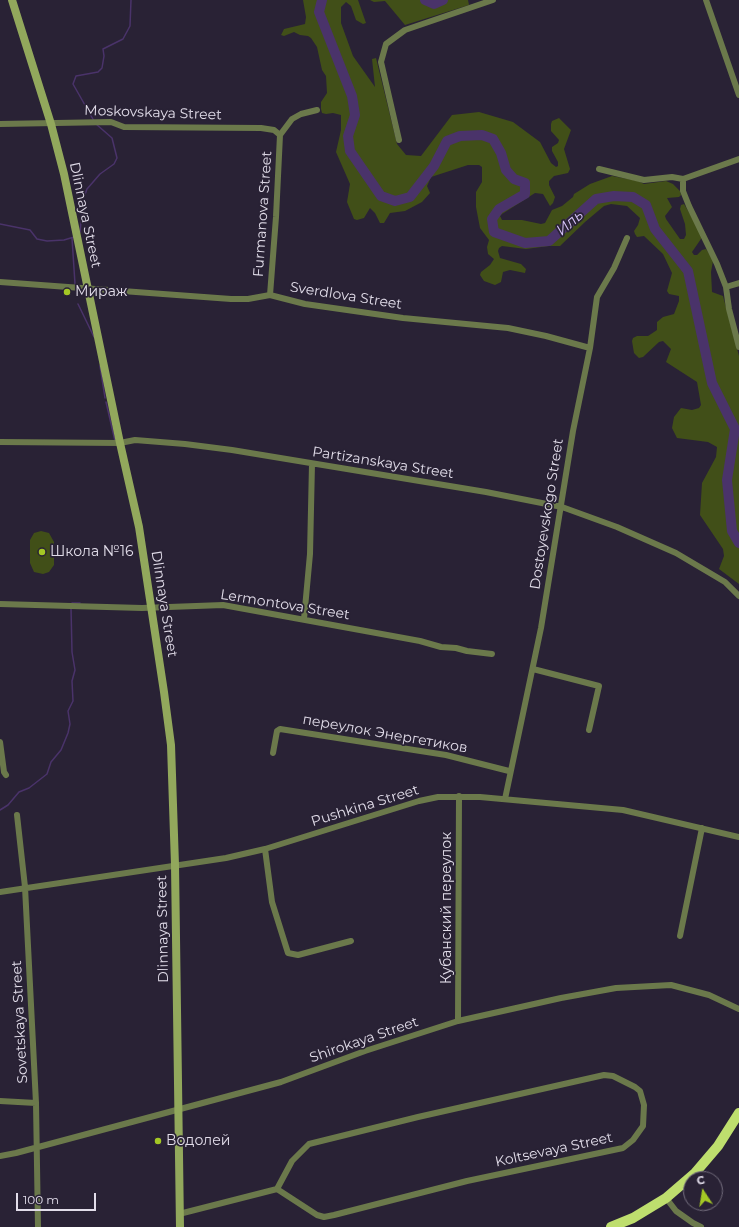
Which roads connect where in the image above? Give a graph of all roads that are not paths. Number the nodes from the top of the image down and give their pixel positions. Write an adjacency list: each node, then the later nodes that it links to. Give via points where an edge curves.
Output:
1 (12, 0): 7 (main road, Dlinnaya Street)
2 (493, 0): 9 (street, via 405,30 386,44 381,62)
3 (706, 0): 4 (street)
4 (739, 95)
5 (317, 110): 8 (street, via 292,119)
6 (0, 124): 7 (street, Moskovskaya Street)
7 (51, 124): 8 (street, Moskovskaya Street, via 90,121 116,122 124,127 261,128 274,130); 16 (main road, Dlinnaya Street)
8 (280, 134): 18 (street, Furmanova Street)
9 (399, 140)
10 (739, 159): 12 (street)
11 (599, 169): 12 (street, via 644,180 672,176)
12 (683, 179): 17 (street, via 683,191)
13 (627, 238): 19 (street, Dostoyevskogo Street, via 614,268 596,297)
14 (0, 282): 16 (street, Sverdlova Street)
15 (739, 283): 17 (street)
16 (87, 287): 18 (street, Sverdlova Street, via 231,299); 22 (main road, Dlinnaya Street)
17 (726, 287): 20 (street)
18 (270, 295): 19 (street, Sverdlova Street, via 305,304 403,318 508,328)
19 (590, 348): 24 (street, Dostoyevskogo Street, via 573,431)
20 (739, 348)
21 (0, 442): 22 (street, Partizanskaya Street)
22 (120, 443): 23 (street, Partizanskaya Street, via 141,440 185,444); 27 (main road, Dlinnaya Street, via 139,527)
23 (312, 464): 24 (street, Partizanskaya Street); 28 (street, via 310,554)
24 (562, 507): 25 (street, Partizanskaya Street, via 676,553 725,582); 30 (street, Dostoyevskogo Street)
25 (739, 596)
26 (0, 604): 27 (street, Lermontova Street)
27 (151, 607): 28 (street, Lermontova Street, via 223,605); 42 (main road, Dlinnaya Street, via 171,745)
28 (304, 619): 29 (street, Lermontova Street, via 440,647)
29 (492, 654)
30 (533, 669): 31 (street, via 599,686); 34 (street, Dostoyevskogo Street)
31 (590, 730)
32 (0, 742): 35 (street)
33 (273, 753): 34 (street, переулок Энергетиков, via 277,731 280,729 446,754)
34 (509, 771): 37 (street, Dostoyevskogo Street)
35 (3, 773)
36 (459, 796): 37 (street, Pushkina Street); 41 (street, Pushkina Street, via 419,801); 48 (street, Кубанский переулок)
37 (505, 799): 39 (street, Pushkina Street, via 623,810)
38 (17, 815): 43 (street, Sovetskaya Street)
39 (702, 828): 40 (street, Pushkina Street); 45 (street)
40 (739, 837)
41 (265, 849): 42 (street, Pushkina Street, via 226,858); 46 (street, via 272,902 288,953 298,955)
42 (175, 865): 43 (street, Pushkina Street); 51 (main road, Dlinnaya Street)
43 (25, 888): 44 (street, Pushkina Street); 50 (street, Sovetskaya Street)
44 (0, 892)
45 (680, 936)
46 (351, 941)
47 (739, 1009): 48 (street, Shirokaya Street, via 709,995 671,985 616,988)
48 (458, 1020): 51 (street, Shirokaya Street, via 281,1082)
49 (0, 1101): 50 (street)
50 (36, 1103): 53 (street, Sovetskaya Street)
51 (177, 1111): 53 (street, Shirokaya Street); 57 (main road, Dlinnaya Street)
52 (739, 1113): 56 (highway, via 718,1146 695,1174)
53 (37, 1147): 54 (street, Shirokaya Street); 58 (street, Sovetskaya Street)
54 (0, 1156)
55 (277, 1189): 55 (street, Koltsevaya Street, via 292,1161 308,1144 418,1116 604,1075 613,1076 635,1087 640,1091 644,1105 643,1126 624,1148 467,1181 334,1215 317,1215); 57 (street)
56 (666, 1198): 60 (highway, via 633,1218); 61 (street, via 676,1211)
57 (179, 1214): 59 (main road, Dlinnaya Street)
58 (38, 1227)
59 (180, 1227)
60 (611, 1227)
61 (701, 1227)

